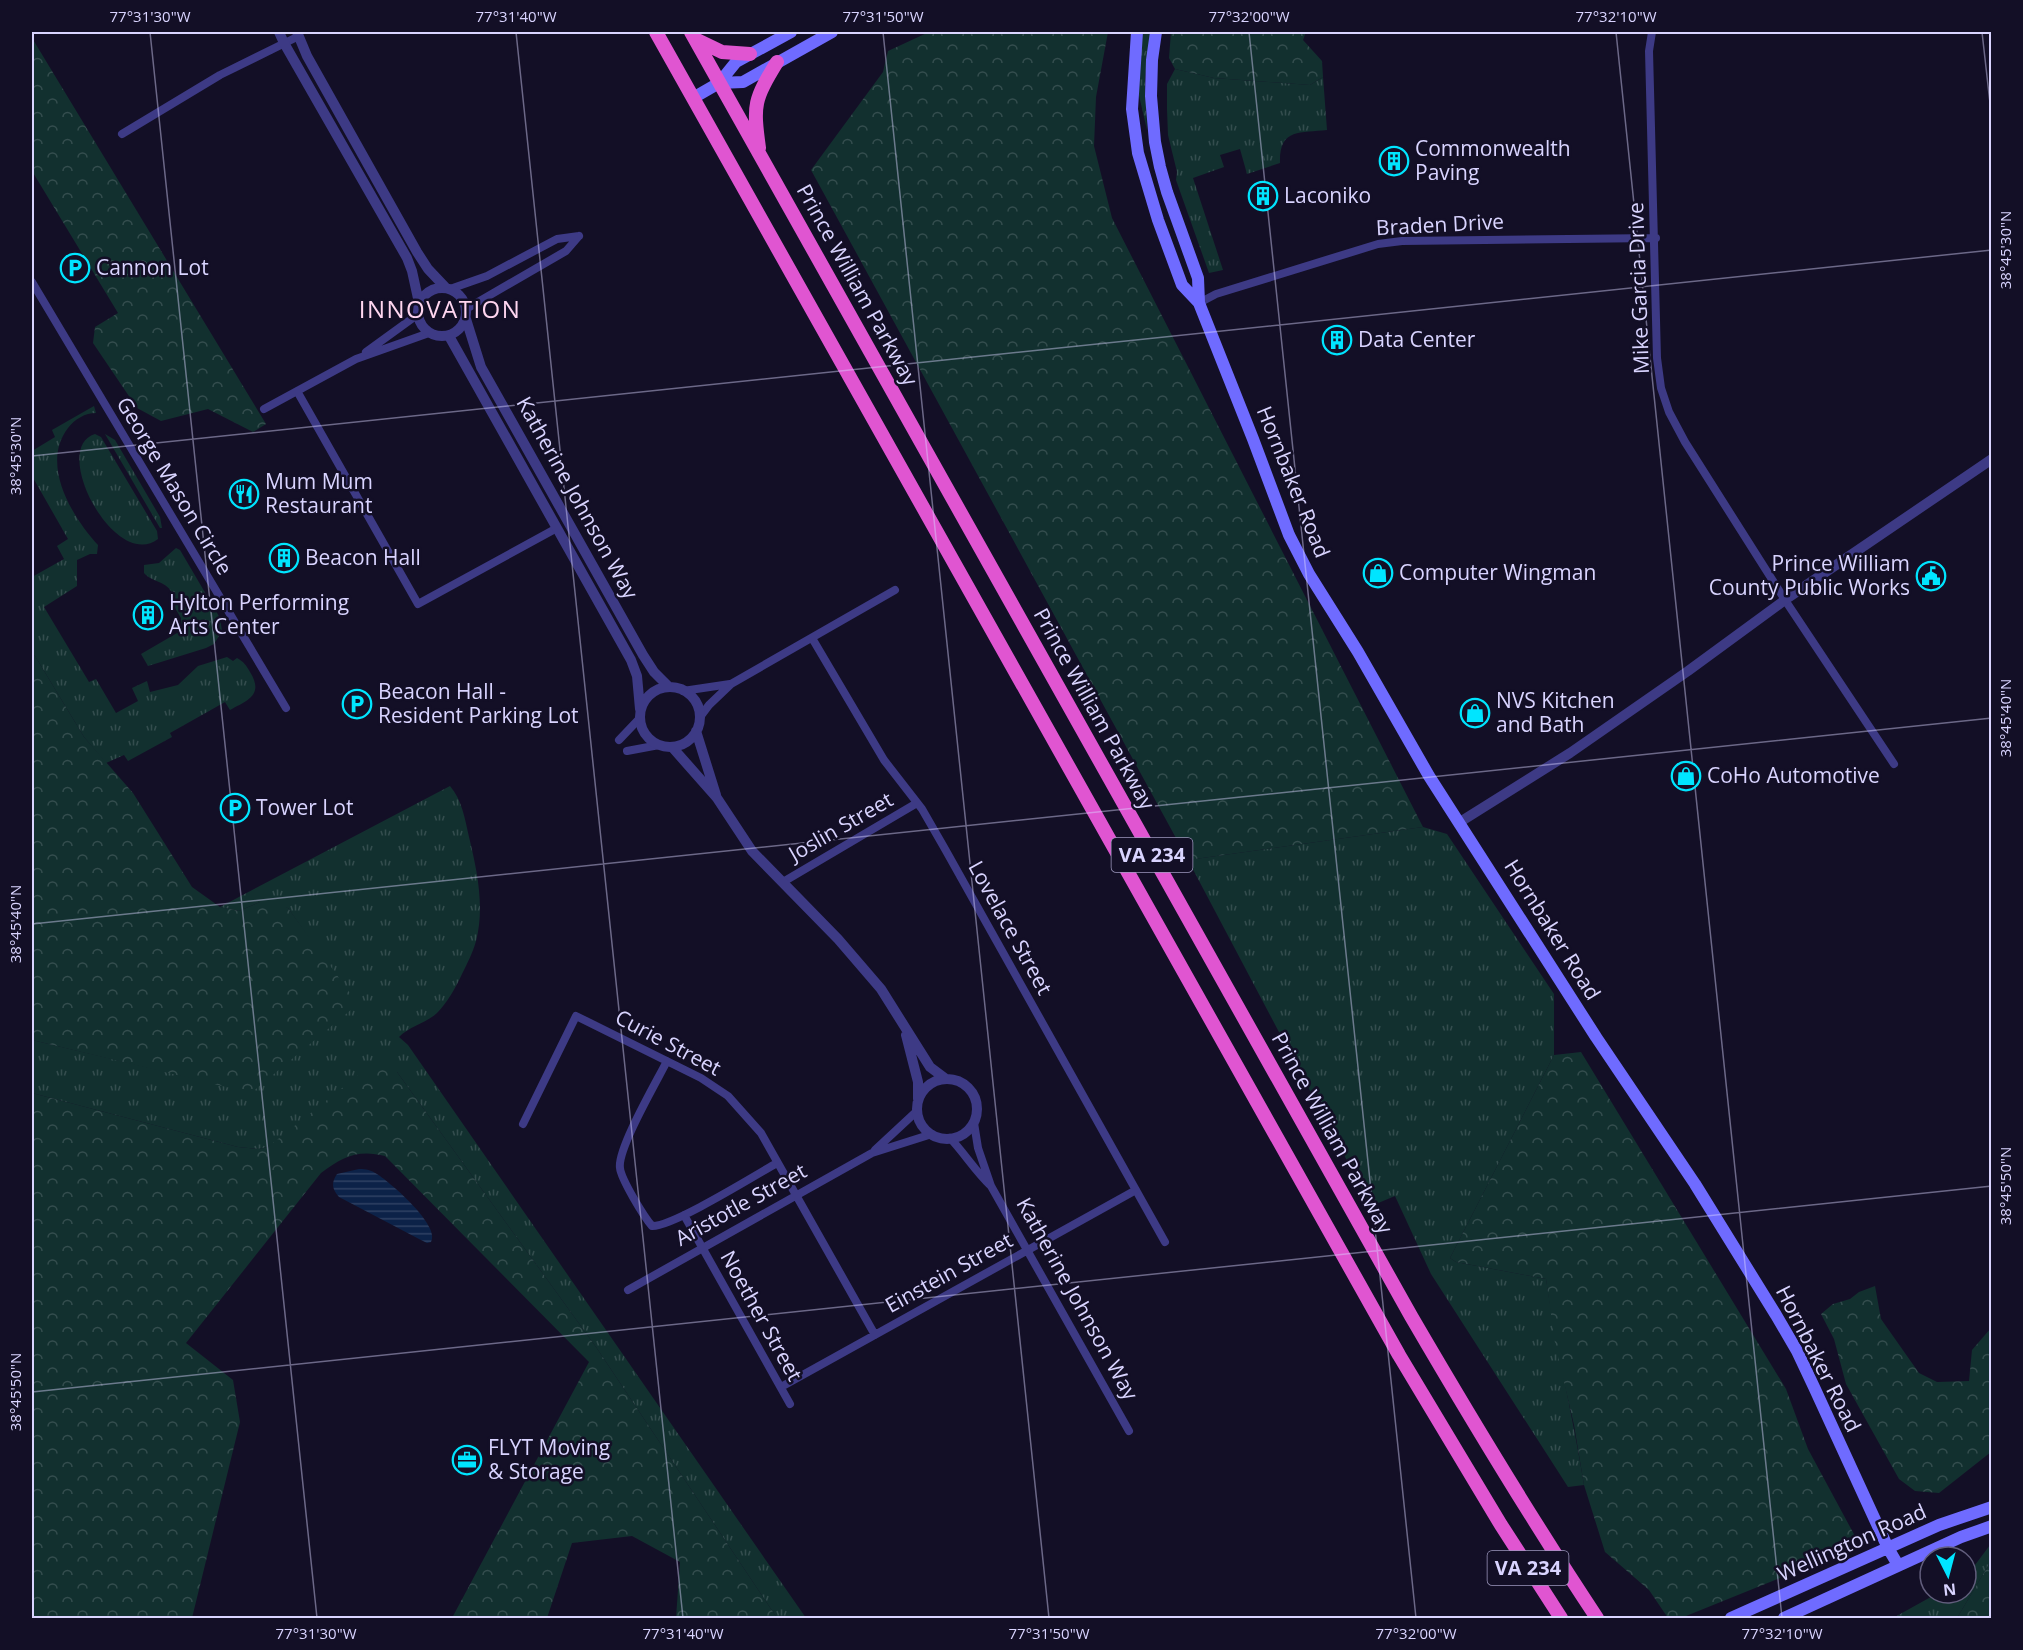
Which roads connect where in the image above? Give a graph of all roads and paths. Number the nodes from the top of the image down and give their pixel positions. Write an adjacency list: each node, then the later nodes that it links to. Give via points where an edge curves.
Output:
1 (279, 32): 10 (street)
2 (656, 32): 14 (highway, VA 234)
3 (791, 32): 11 (main road)
4 (832, 32): 12 (main road)
5 (1137, 32): 21 (main road, Hornbaker Road, via 1132,109 1138,153 1182,285)
6 (1156, 32): 21 (main road, Hornbaker Road, via 1151,78 1155,142 1167,192 1198,278)
7 (1652, 32): 17 (street, Mike Garcia Drive, via 1649,51)
8 (298, 34): 10 (street); 19 (street, via 417,252)
9 (693, 35): 11 (highway, via 722,52); 13 (highway, Prince William Parkway / VA 234)
10 (285, 43): 15 (street, via 220,75); 20 (street, via 407,258)
11 (750, 54): 13 (main road, via 736,62)
12 (777, 63): 13 (main road, via 743,82); 16 (highway, via 760,90 755,108)
13 (719, 83): 14 (main road); 16 (highway, Prince William Parkway / VA 234)
14 (693, 98): 76 (highway, VA 234, via 1399,1355)
15 (122, 134)
16 (760, 156): 77 (highway, Prince William Parkway / VA 234, via 1411,1316 1475,1427)
17 (1656, 238): 21 (street, Braden Drive, via 1378,243 1216,294); 32 (street, Mike Garcia Drive, via 1658,358 1661,388 1669,412)
18 (32, 282): 37 (street, George Mason Circle)
19 (448, 289): 20 (street, via 430,291); 22 (street, via 460,296); 22 (street, via 488,276 557,239 579,236 567,251)
20 (419, 303): 23 (street)
21 (1199, 303): 48 (main road, Hornbaker Road, via 1289,535 1429,776)
22 (466, 314): 25 (street, via 458,331); 35 (street, Katherine Johnson Way, via 482,367 509,418 643,655)
23 (417, 315): 24 (street); 26 (street)
24 (429, 333): 25 (street); 26 (street)
25 (449, 336): 30 (street, Katherine Johnson Way)
26 (356, 360): 27 (street)
27 (297, 391): 28 (street); 30 (street, via 418,604)
28 (264, 409)
29 (1992, 459): 32 (street)
30 (557, 528): 38 (street, Katherine Johnson Way, via 631,660 637,676)
31 (896, 590): 33 (street)
32 (1785, 600): 45 (street, Mike Garcia Drive); 48 (street, via 1570,753)
33 (812, 638): 34 (street); 47 (street, Lovelace Street, via 884,760)
34 (731, 684): 36 (street); 39 (street)
35 (669, 687): 36 (street); 38 (street, via 651,693)
36 (683, 691): 39 (street, via 694,699)
37 (286, 708)
38 (640, 714): 41 (street); 42 (street, via 647,738)
39 (700, 717): 40 (street)
40 (696, 731): 43 (street, via 686,743); 46 (street)
41 (619, 740)
42 (659, 745): 43 (street); 44 (street)
43 (672, 747): 46 (street)
44 (627, 751)
45 (1894, 764)
46 (717, 798): 49 (street, via 752,851)
47 (917, 803): 49 (street, Joslin Street); 61 (street, Lovelace Street)
48 (1460, 822): 74 (main road, Hornbaker Road, via 1776,1315 1801,1360)
49 (783, 882): 50 (street, via 874,980)
50 (902, 1024): 52 (street, via 930,1067); 53 (street, via 918,1082)
51 (667, 1061): 55 (street, Curie Street, via 576,1016); 59 (street, Curie Street, via 728,1096 761,1133); 63 (street, via 627,1139 620,1169 651,1226)
52 (946, 1079): 53 (street, via 922,1092); 54 (street, via 967,1086 973,1094 977,1103)
53 (918, 1106): 56 (street, via 920,1120); 58 (street, Aristotle Street)
54 (974, 1123): 57 (street, via 960,1136); 60 (street, Katherine Johnson Way, via 978,1148)
55 (522, 1124)
56 (932, 1134): 57 (street); 58 (street, Aristotle Street)
57 (950, 1138): 60 (street, Katherine Johnson Way)
58 (872, 1153): 62 (street, Aristotle Street)
59 (777, 1163): 62 (street, Curie Street); 63 (street)
60 (992, 1186): 66 (street, Katherine Johnson Way)
61 (1136, 1190): 64 (street, Lovelace Street); 66 (street, Einstein Street)
62 (795, 1196): 65 (street, Aristotle Street); 68 (street, Curie Street)
63 (684, 1215): 65 (street, Noether Street)
64 (1165, 1242)
65 (702, 1248): 67 (street, Aristotle Street); 69 (street, Noether Street)
66 (1028, 1250): 68 (street, Einstein Street); 71 (street, Katherine Johnson Way)
67 (628, 1290)
68 (875, 1335): 69 (street, Einstein Street)
69 (781, 1387): 70 (street, Noether Street)
70 (790, 1404)
71 (1129, 1431)
72 (1992, 1507): 74 (main road, Wellington Road)
73 (1992, 1526): 75 (main road, Wellington Road)
74 (1888, 1548): 75 (main road, Hornbaker Road); 78 (main road, Wellington Road)
75 (1898, 1565): 79 (main road, Wellington Road)
76 (1558, 1616)
77 (1597, 1618)
78 (1731, 1618)
79 (1784, 1618)

